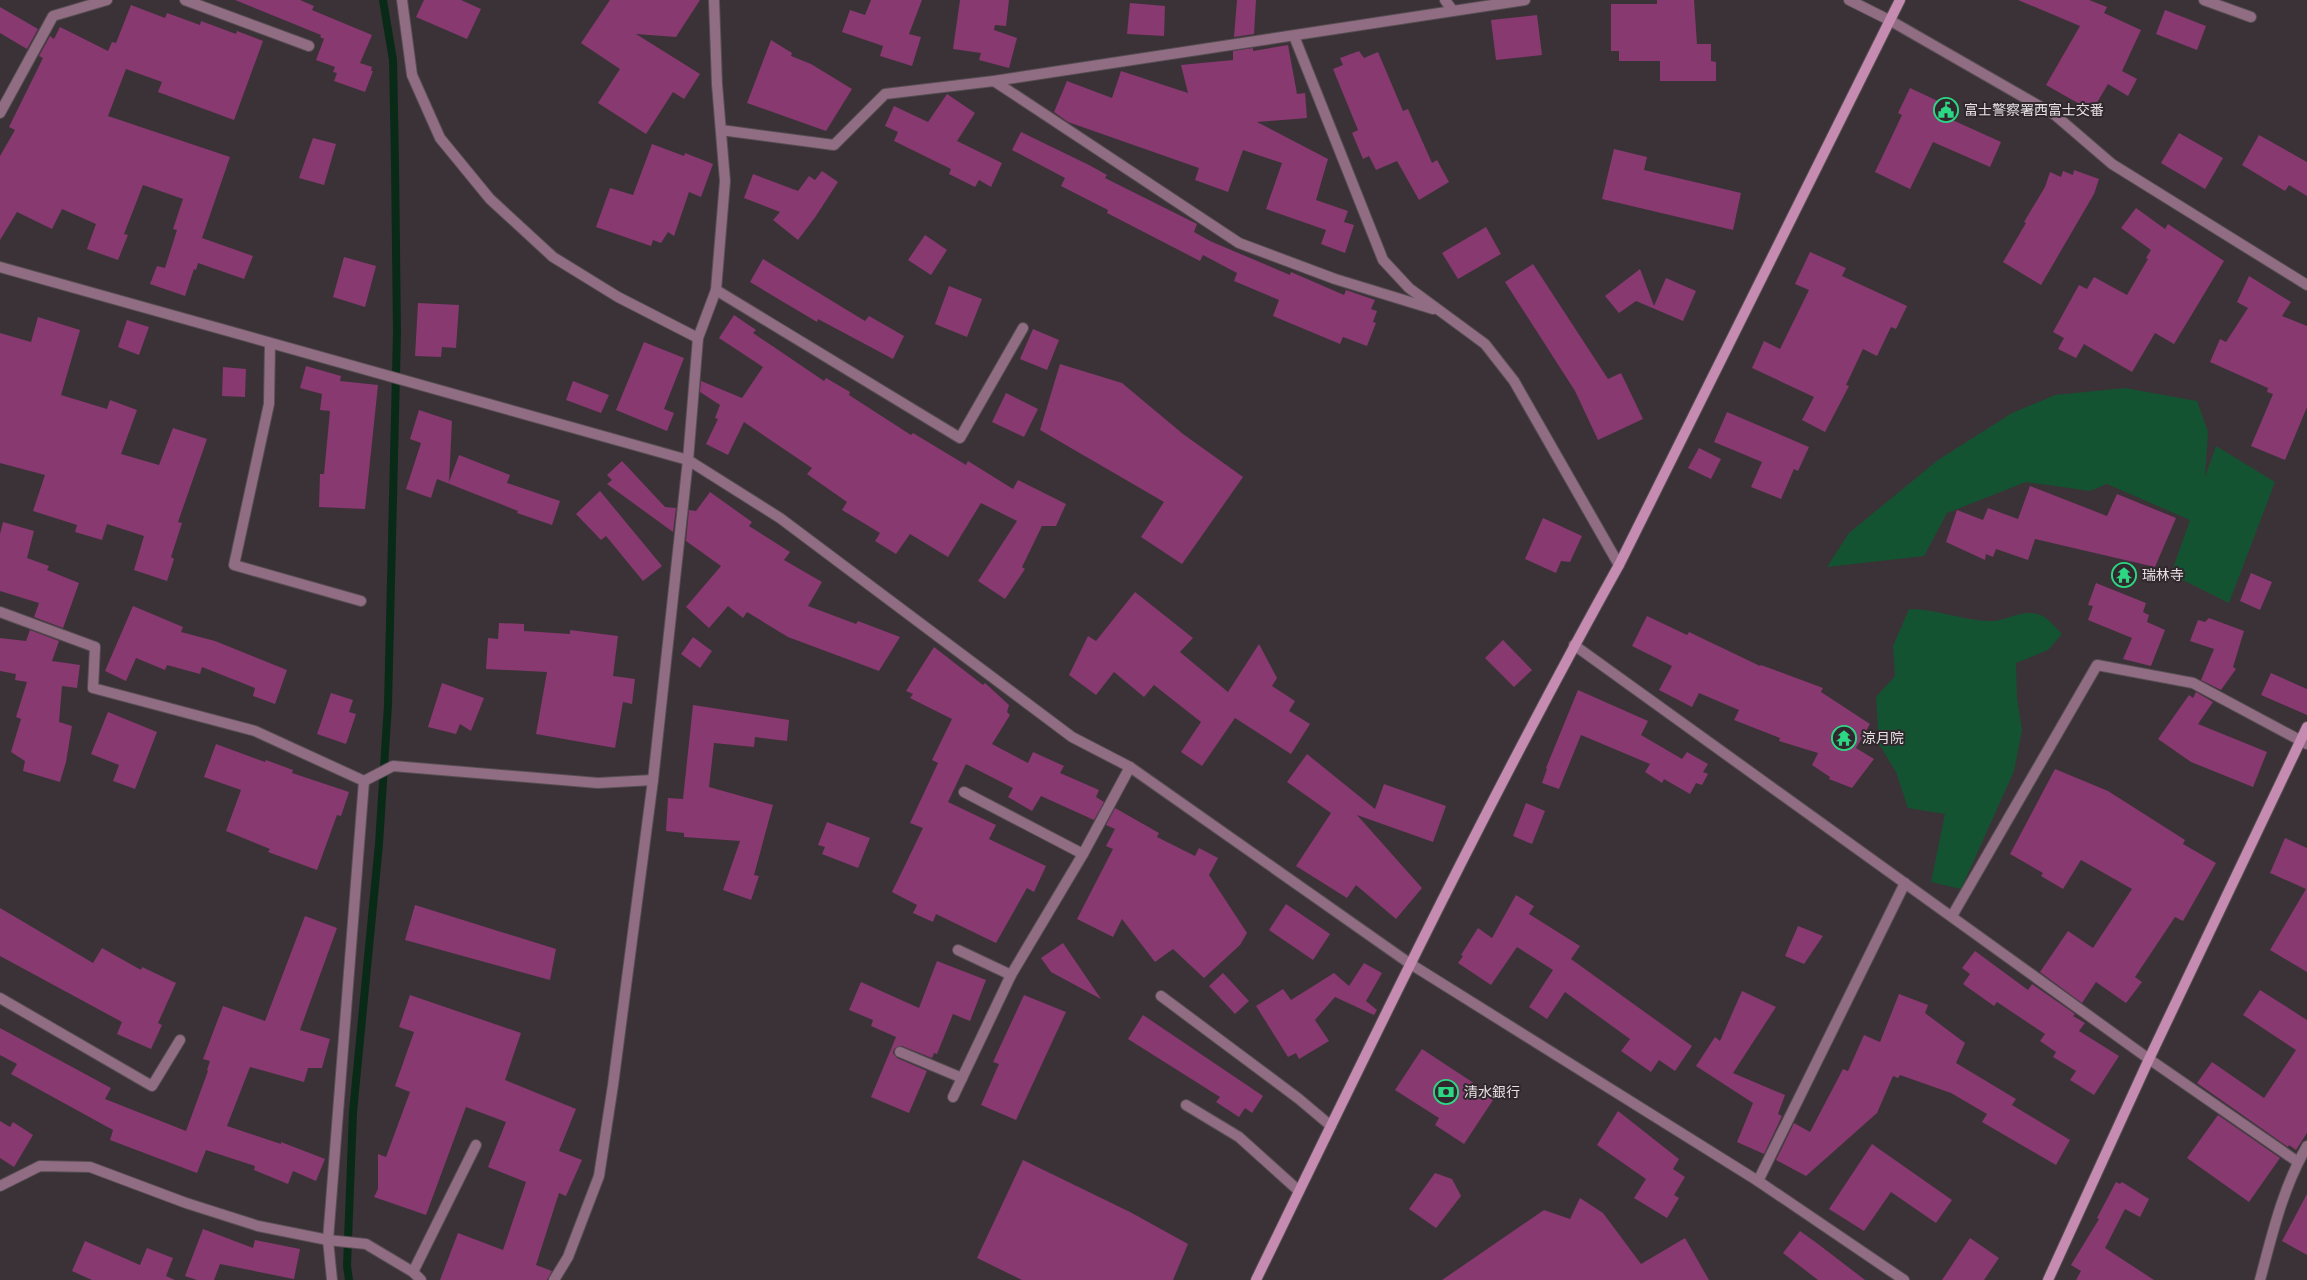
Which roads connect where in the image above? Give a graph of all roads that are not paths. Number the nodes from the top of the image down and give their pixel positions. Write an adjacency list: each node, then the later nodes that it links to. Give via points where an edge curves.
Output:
1 (107, 0): 16 (street, via 53,16)
2 (185, 0): 14 (street)
3 (402, 0): 23 (street, via 412,76 440,138 490,199 554,257 618,296)
4 (714, 0): 17 (street)
5 (1444, 0): 10 (street)
6 (1525, 0): 10 (street)
7 (1848, 0): 12 (street)
8 (1900, 0): 12 (street)
9 (2204, 0): 11 (street)
10 (1453, 11): 13 (street)
11 (2250, 17)
12 (1890, 21): 19 (street, via 2054,115 2112,164); 26 (street)
13 (1294, 36): 15 (street); 21 (street, via 1383,260 1410,288)
14 (309, 46)
15 (994, 81): 17 (street, via 885,94 834,145); 21 (street, via 1239,243 1335,279)
16 (0, 113)
17 (720, 130): 20 (street, via 724,181)
18 (0, 267): 24 (street)
19 (2307, 285)
20 (716, 290): 22 (street, via 960,438); 23 (street)
21 (1440, 311): 26 (street, via 1485,344 1514,381)
22 (1023, 328)
23 (698, 338): 25 (street)
24 (270, 343): 25 (street); 27 (street, via 269,404 234,565)
25 (688, 460): 32 (street, via 780,518 1072,737); 34 (street)
26 (1619, 565): 29 (street)
27 (361, 601)
28 (0, 612): 33 (street, via 94,646 93,688 255,732)
29 (1574, 645): 37 (street); 40 (street)
30 (2307, 727): 31 (street)
31 (2304, 742): 38 (street, via 2194,683 2097,665); 46 (street)
32 (1130, 767): 36 (street); 40 (street)
33 (366, 780): 34 (street, via 393,766 598,783); 57 (street)
34 (653, 780): 61 (street, via 599,1176 568,1257)
35 (964, 792): 36 (street)
36 (1083, 854): 41 (street)
37 (1906, 883): 38 (street); 54 (street)
38 (1952, 916): 46 (street)
39 (958, 950): 41 (street)
40 (1410, 963): 50 (street); 54 (street)
41 (1011, 975): 47 (street)
42 (1160, 996): 50 (street, via 1299,1099)
43 (0, 998): 44 (street, via 152,1086)
44 (180, 1040)
45 (900, 1052): 47 (street)
46 (2149, 1059): 53 (street); 64 (street)
47 (962, 1078): 48 (street)
48 (954, 1097)
49 (1186, 1104): 56 (street, via 1239,1137)
50 (1330, 1126): 56 (street)
51 (476, 1145): 58 (street)
52 (2307, 1146): 53 (street)
53 (2298, 1162): 65 (street, via 2276,1218)
54 (1758, 1181): 63 (street)
55 (0, 1186): 57 (street, via 40,1166 90,1168 258,1226)
56 (1300, 1190): 62 (street)
57 (328, 1240): 58 (street, via 366,1244); 59 (street)
58 (413, 1272): 60 (street)
59 (332, 1280)
60 (421, 1280)
61 (554, 1280)
62 (1256, 1280)
63 (1904, 1280)
64 (2048, 1280)
65 (2260, 1280)

